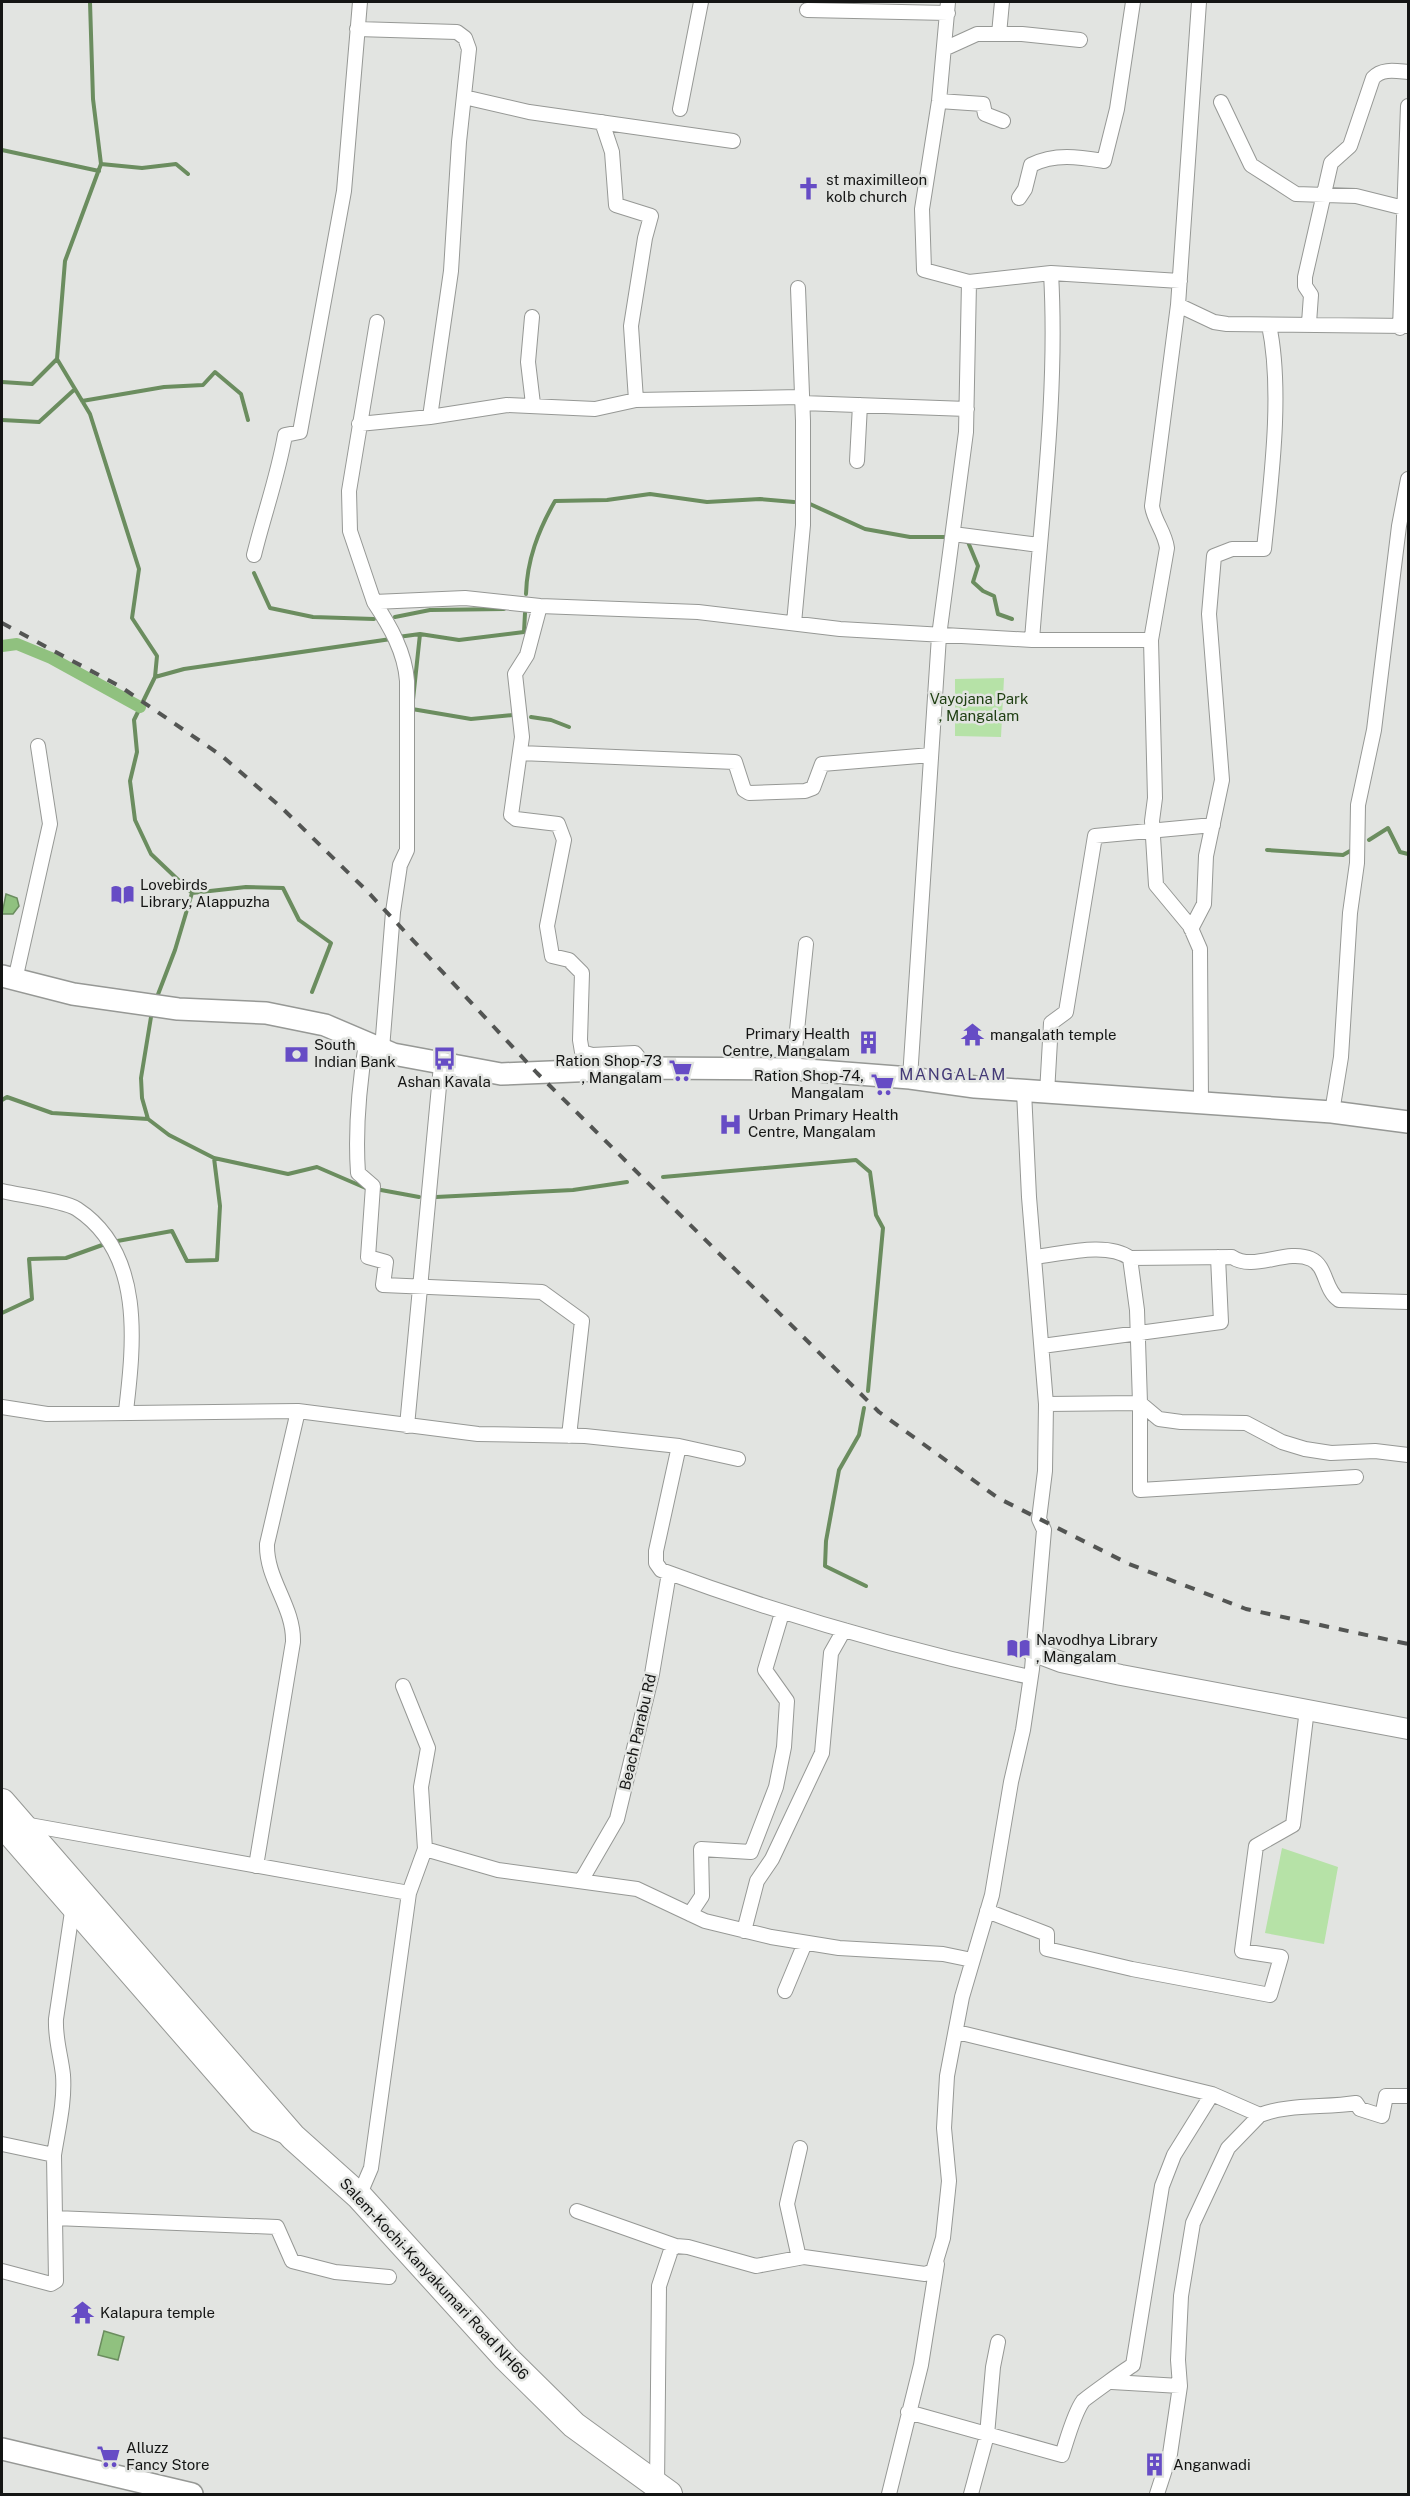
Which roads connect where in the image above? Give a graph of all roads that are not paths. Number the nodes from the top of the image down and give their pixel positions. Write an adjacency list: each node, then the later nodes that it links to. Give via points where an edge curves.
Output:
1 (700, 2): 19 (street)
2 (1002, 2): 11 (street)
3 (1133, 2): 24 (street, via 1117,109 1104,161 1066,156 1044,159 1031,165)
4 (1192, 2): 5 (street)
5 (1199, 2): 6 (street); 27 (street)
6 (1213, 2)
7 (357, 3): 10 (street)
8 (948, 7): 9 (street); 13 (street)
9 (807, 10)
10 (357, 28): 15 (street, via 458,32 469,49); 47 (street, via 344,191 300,432 285,435 278,475 270,491)
11 (999, 34): 12 (street); 13 (street, via 977,34)
12 (1080, 39)
13 (944, 49): 16 (street)
14 (1408, 72): 23 (street, via 1378,72 1373,78 1350,146 1331,163)
15 (464, 98): 21 (street); 41 (street, via 451,271)
16 (939, 102): 20 (street, via 983,104 985,114); 28 (street, via 922,209 924,270)
17 (1221, 102): 23 (street, via 1251,165 1296,194)
18 (1408, 106): 25 (street)
19 (680, 109)
20 (1003, 121)
21 (602, 122): 22 (street); 36 (street, via 612,152 616,205 651,216 631,326)
22 (734, 141)
23 (1325, 193): 25 (street, via 1356,196); 33 (street, via 1305,277 1311,295)
24 (1019, 198)
25 (1406, 209): 35 (street)
26 (1052, 273): 27 (street); 28 (street); 46 (street, via 1052,391)
27 (1180, 281): 30 (street)
28 (969, 282): 40 (street)
29 (798, 288): 37 (street)
30 (1178, 305): 34 (street, via 1214,322); 53 (street, via 1152,506 1167,548)
31 (532, 317): 38 (street, via 528,362)
32 (377, 322): 42 (street)
33 (1309, 323): 34 (street); 35 (street)
34 (1269, 325): 57 (street, via 1275,401 1264,549 1232,549 1214,556 1209,614 1222,780)
35 (1404, 327)
36 (636, 400): 37 (street); 38 (street, via 595,409)
37 (801, 400): 39 (street); 50 (street, via 802,525)
38 (533, 404): 41 (street)
39 (860, 405): 40 (street); 43 (street)
40 (967, 409): 45 (street)
41 (430, 417): 42 (street)
42 (359, 424): 48 (street, via 349,491 350,531)
43 (857, 461)
44 (1408, 479): 70 (street, via 1374,730 1358,805 1341,1057)
45 (952, 534): 46 (street); 51 (street)
46 (1039, 545): 52 (street)
47 (254, 555)
48 (374, 602): 49 (street, via 465,598); 62 (street, via 394,634 407,681 407,850 400,865)
49 (540, 606): 50 (street, via 698,612); 55 (street, via 526,655 515,674 523,723)
50 (794, 623): 51 (street)
51 (939, 636): 52 (street); 56 (street)
52 (1032, 640): 53 (street)
53 (1151, 640): 58 (street)
54 (38, 746): 61 (street, via 50,824)
55 (520, 753): 56 (street, via 735,762 744,790 749,793 813,788 822,764); 64 (street, via 511,815 558,824 564,840 547,926 552,956 569,960 582,973 582,1052 635,1053)
56 (931, 755): 66 (street)
57 (1213, 825): 58 (street); 59 (street, via 1206,856 1204,904)
58 (1153, 832): 59 (street, via 1156,885); 68 (street, via 1095,836 1066,1012 1051,1023)
59 (1191, 929): 69 (street, via 1200,949)
60 (806, 945): 65 (street)
61 (8, 978): 62 (main road, via 73,994 166,1007 266,1013 326,1025)
62 (374, 1046): 63 (main road); 76 (street, via 360,1084 356,1147 358,1173 373,1186 368,1257 386,1262 383,1285)
63 (441, 1065): 64 (main road, via 501,1074); 76 (street)
64 (647, 1068): 65 (main road)
65 (793, 1069): 66 (main road)
66 (910, 1078): 67 (main road)
67 (1024, 1091): 68 (main road); 73 (street)
68 (1047, 1093): 69 (main road)
69 (1201, 1102): 70 (main road)
70 (1332, 1112): 71 (main road)
71 (1408, 1122)
72 (2, 1191): 83 (street, via 76,1208 104,1231 129,1293 133,1353)
73 (1035, 1257): 75 (street, via 1096,1250 1120,1252); 79 (street)
74 (1218, 1257): 75 (street); 77 (street, via 1232,1257 1240,1263 1310,1258 1319,1264 1329,1289 1339,1300); 78 (street, via 1221,1322)
75 (1130, 1258): 78 (street)
76 (420, 1287): 85 (street); 86 (street, via 542,1292 582,1321)
77 (1408, 1302)
78 (1137, 1333): 79 (street); 80 (street)
79 (1042, 1346): 81 (street)
80 (1140, 1403): 81 (street); 88 (street, via 1160,1419 1246,1423 1305,1449); 90 (street, via 1140,1490)
81 (1046, 1404): 94 (street, via 1045,1471 1039,1519 1044,1530)
82 (2, 1407): 83 (street, via 47,1414)
83 (126, 1411): 84 (street)
84 (298, 1411): 85 (street); 102 (street, via 267,1544 267,1561 292,1618 293,1642)
85 (407, 1426): 86 (street, via 478,1434)
86 (568, 1436): 87 (street)
87 (680, 1446): 89 (street); 91 (street, via 656,1551 656,1563)
88 (1408, 1455)
89 (738, 1459)
90 (1356, 1477)
91 (669, 1573): 92 (street); 103 (street, Beach Parabu Rd, via 652,1674 617,1819)
92 (782, 1613): 93 (street); 107 (street, via 765,1670 788,1701 776,1787 751,1852 701,1849 702,1896)
93 (844, 1630): 95 (street, via 946,1659); 108 (street, via 831,1653 822,1753 772,1859 757,1881)
94 (1032, 1651): 95 (street); 97 (street, via 1069,1664)
95 (1030, 1677): 106 (street)
96 (403, 1686): 101 (street, via 428,1748 421,1786)
97 (1307, 1709): 98 (street); 106 (street, via 1293,1826 1256,1846 1243,1940 1242,1952 1281,1957 1270,1995 1047,1949 1047,1934)
98 (1408, 1729)
99 (2, 1802): 100 (highway, Salem-Kochi-Kanyakumari Road NH66)
100 (8, 1824): 102 (street); 105 (highway, Salem-Kochi-Kanyakumari Road NH66)
101 (425, 1849): 103 (street, via 498,1870); 104 (street)
102 (256, 1866): 104 (street)
103 (581, 1881): 107 (street, via 645,1892)
104 (409, 1893): 119 (street, via 371,2168)
105 (74, 1899): 118 (street, via 56,2019 63,2092); 119 (highway, Salem-Kochi-Kanyakumari Road NH66, via 293,2136)
106 (987, 1911): 110 (street)
107 (690, 1914): 108 (street)
108 (744, 1931): 109 (street)
109 (805, 1943): 110 (street, via 943,1954); 111 (street)
110 (972, 1960): 112 (street)
111 (785, 1991)
112 (957, 2032): 113 (street); 124 (street, via 944,2096 949,2181)
113 (1212, 2094): 115 (street); 128 (street, via 1174,2155 1162,2186 1133,2365 1122,2370)
114 (1408, 2096): 115 (street, via 1386,2096 1382,2116 1360,2109 1356,2103 1274,2109)
115 (1260, 2115): 129 (street, via 1228,2148 1193,2223 1180,2296)
116 (2, 2144): 118 (street)
117 (800, 2148): 123 (street, via 787,2204)
118 (54, 2155): 121 (street)
119 (360, 2196): 133 (highway, Salem-Kochi-Kanyakumari Road NH66, via 506,2358 566,2416)
120 (577, 2211): 122 (street)
121 (55, 2218): 125 (street, via 56,2281 51,2284); 126 (street, via 277,2227 292,2262 335,2272)
122 (676, 2246): 123 (street, via 756,2266); 133 (street, via 670,2250 659,2286)
123 (799, 2259): 124 (street, via 924,2274 933,2271)
124 (937, 2264): 130 (street, via 921,2365)
125 (2, 2271)
126 (389, 2277)
127 (998, 2343): 131 (street)
128 (1112, 2382): 129 (street); 131 (street, via 1083,2401 1062,2455)
129 (1180, 2385): 137 (street, via 1170,2454)
130 (908, 2412): 131 (street); 135 (street)
131 (987, 2434): 136 (street)
132 (2, 2449): 134 (main road)
133 (661, 2492)
134 (192, 2494)
135 (889, 2494)
136 (971, 2494)
137 (1157, 2494)

